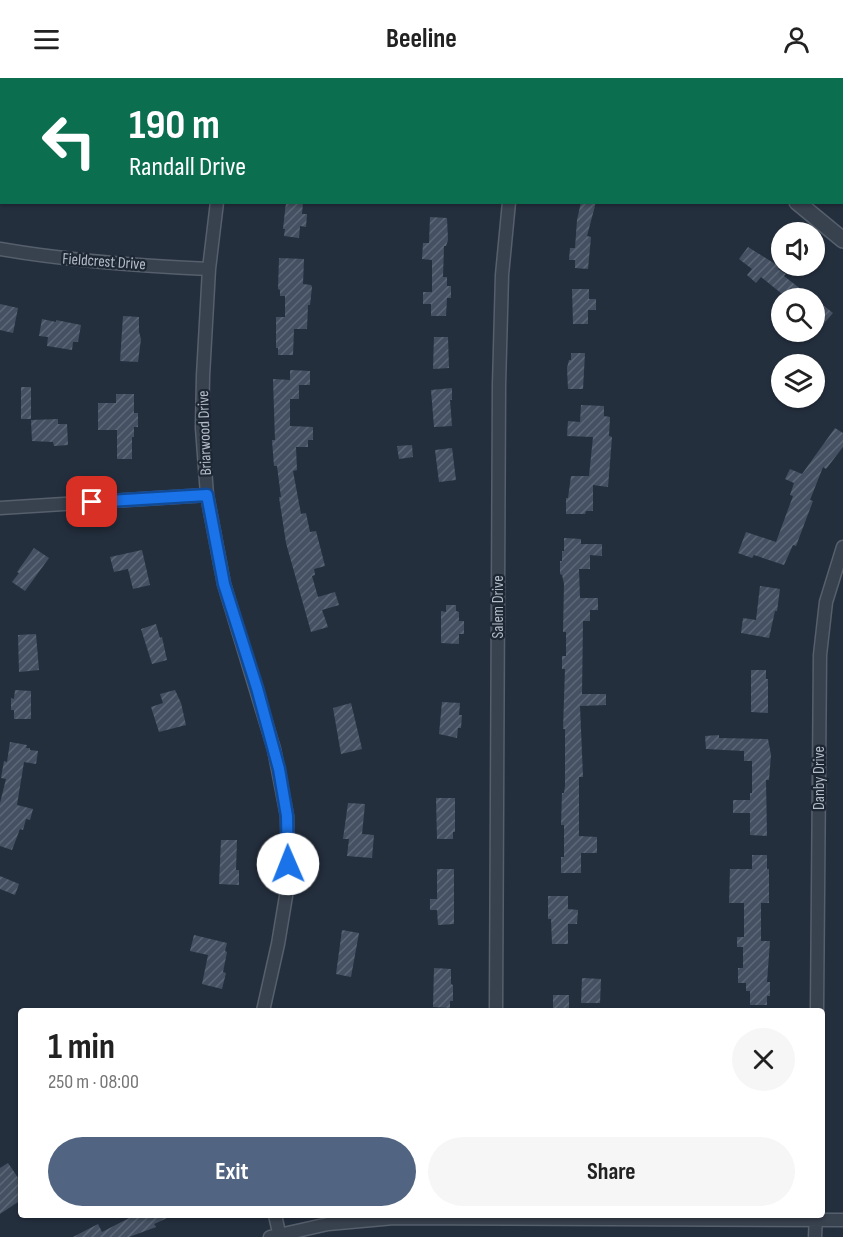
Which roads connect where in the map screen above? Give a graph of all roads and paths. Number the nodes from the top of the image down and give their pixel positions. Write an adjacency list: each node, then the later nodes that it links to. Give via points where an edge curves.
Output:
1 (217, 204): 6 (street, Briarwood Drive)
2 (509, 204): 11 (street, Salem Drive, via 502,266 500,374)
3 (798, 204): 4 (street)
4 (843, 240)
5 (0, 249): 6 (street, Fieldcrest Drive, via 51,258)
6 (209, 269): 7 (street, Briarwood Drive, via 202,428)
7 (207, 495): 8 (street); 10 (street, Briarwood Drive, via 224,584 274,749 287,816 286,896)
8 (0, 508)
9 (843, 547): 12 (street, Danby Drive, via 826,602 820,655)
10 (264, 1008)
11 (496, 1008)
12 (817, 1008)
13 (275, 1218): 17 (street)
14 (394, 1218): 17 (street, via 357,1220)
15 (816, 1218): 16 (street); 18 (street)
16 (843, 1220)
17 (276, 1236)
18 (815, 1237)

